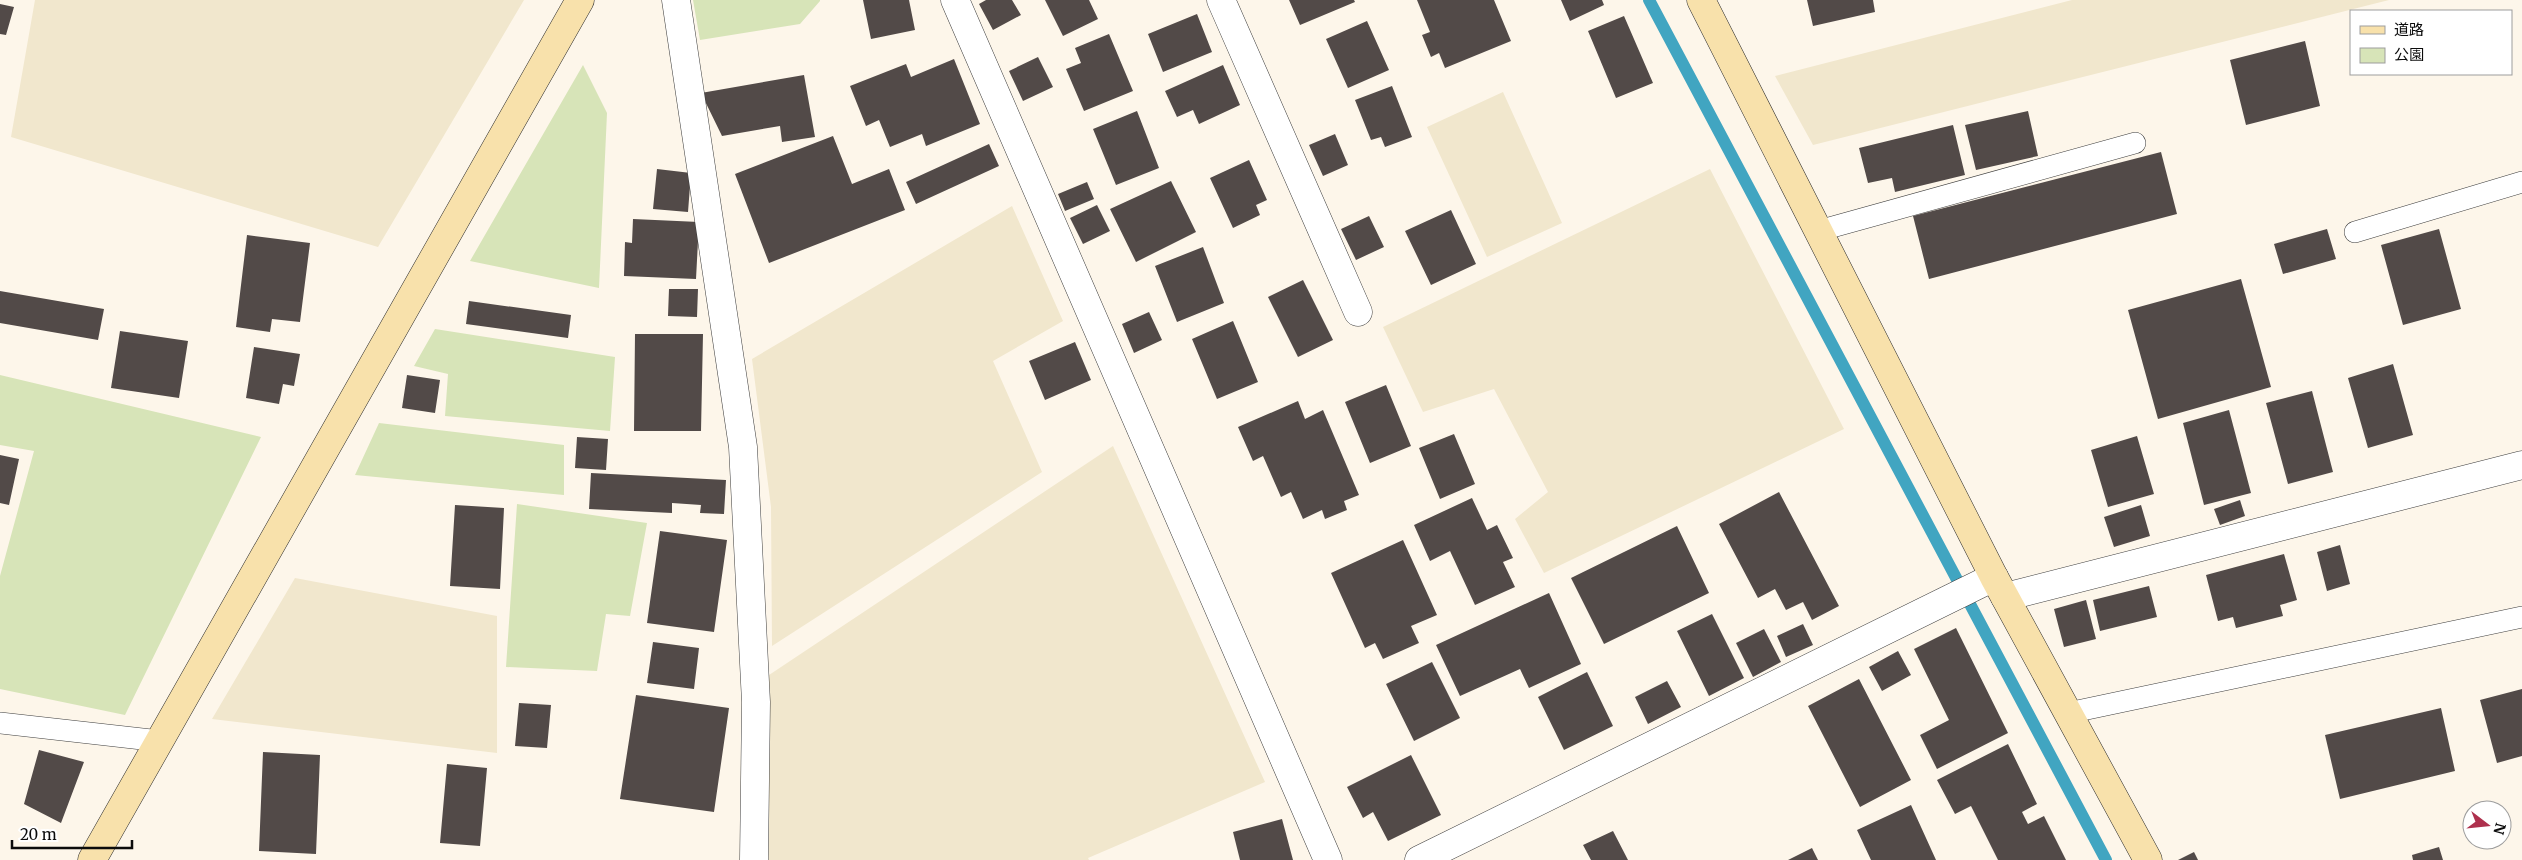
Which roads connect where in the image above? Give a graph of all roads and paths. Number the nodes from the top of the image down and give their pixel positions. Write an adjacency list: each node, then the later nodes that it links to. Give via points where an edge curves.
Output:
1 (580, 0): 16 (street)
2 (676, 0): 18 (street, via 743,447 756,702)
3 (955, 0): 19 (street)
4 (1221, 0): 10 (street)
5 (1701, 0): 8 (street)
6 (2135, 143): 8 (lane)
7 (2522, 182): 9 (lane)
8 (1818, 231): 12 (street)
9 (2355, 232)
10 (1358, 312)
11 (2522, 465): 12 (street)
12 (1981, 590): 14 (street); 20 (street)
13 (2522, 617): 14 (lane)
14 (2068, 713): 21 (street)
15 (0, 723): 16 (lane)
16 (160, 741): 17 (street)
17 (92, 860)
18 (754, 860)
19 (1328, 860)
20 (1419, 860)
21 (2148, 860)

